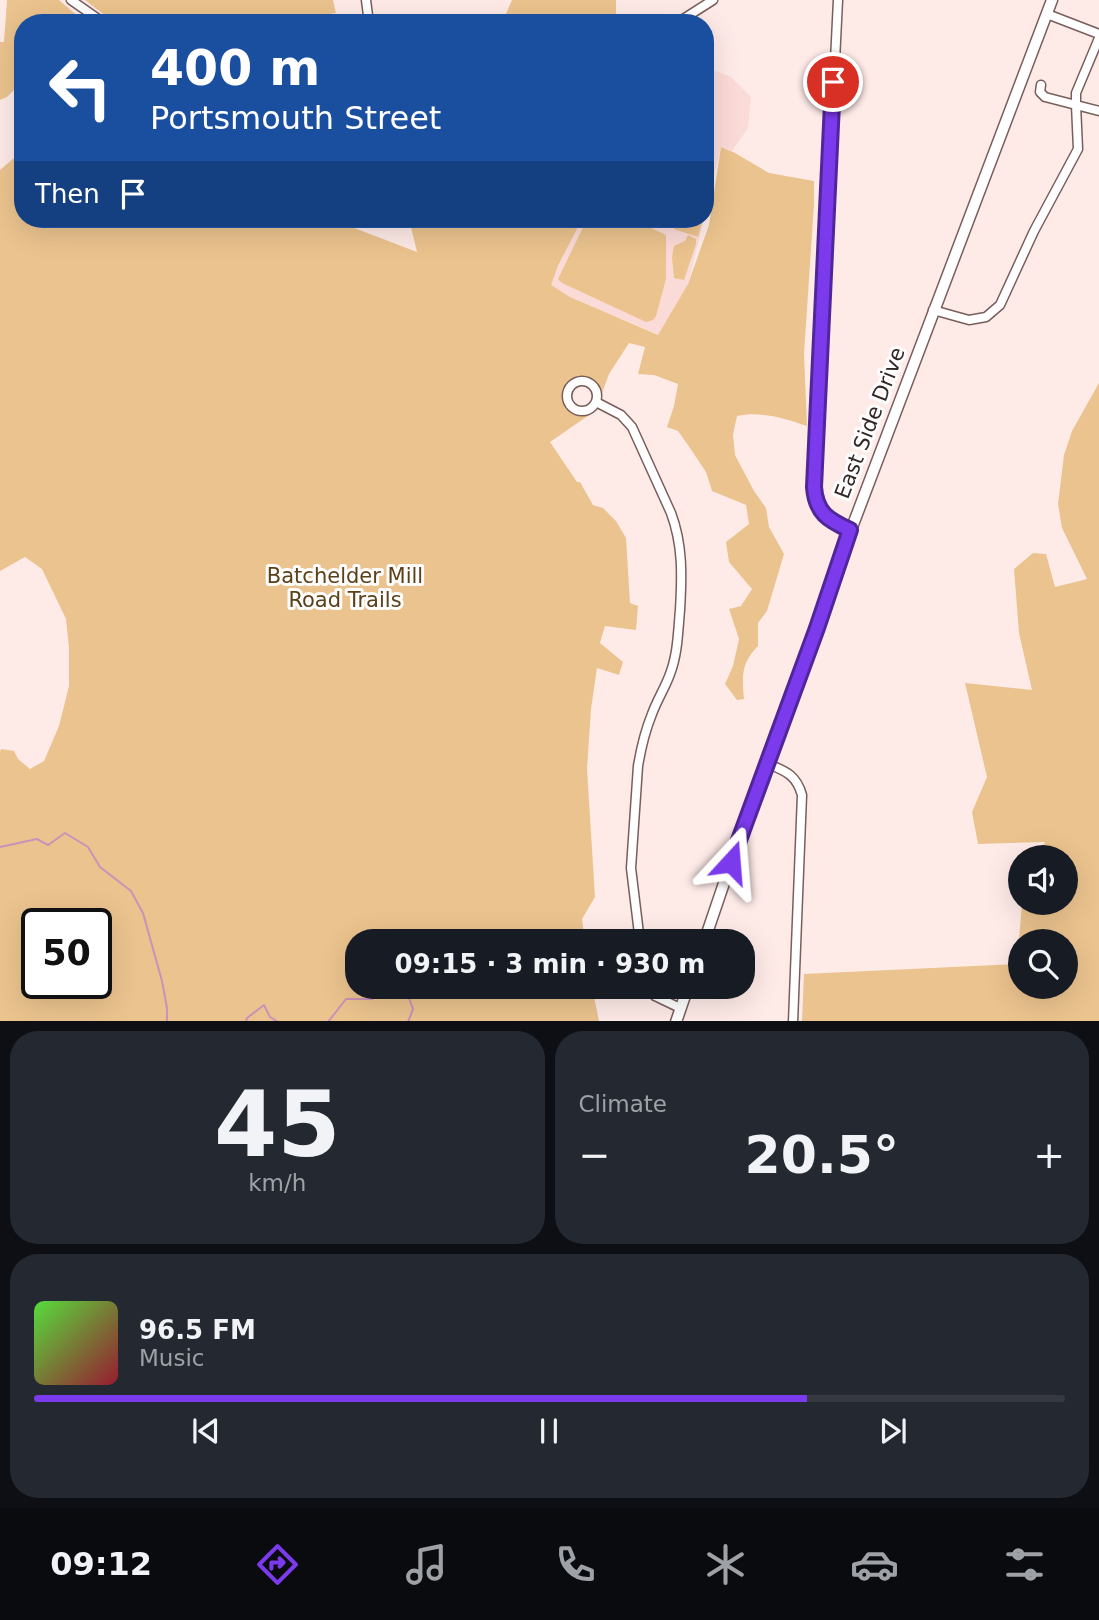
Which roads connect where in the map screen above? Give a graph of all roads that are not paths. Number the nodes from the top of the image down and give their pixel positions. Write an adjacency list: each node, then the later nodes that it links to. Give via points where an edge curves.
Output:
1 (71, 0): 5 (street)
2 (713, 0): 6 (street)
3 (838, 0): 14 (street, via 814,487 823,514)
4 (1052, 0): 7 (main road, East Side Drive)
5 (91, 14)
6 (691, 14)
7 (1047, 14): 8 (street); 12 (main road, East Side Drive)
8 (1099, 36): 10 (street, via 1076,93)
9 (1041, 85): 10 (street, via 1045,97)
10 (1076, 105): 11 (street); 12 (street, via 1078,149 1000,305 986,317 970,320)
11 (1099, 111)
12 (933, 310): 14 (main road, East Side Drive)
13 (596, 402): 16 (street, via 621,415 634,431 676,525 681,552 676,652 648,724 638,766 631,858)
14 (850, 530): 15 (main road, East Side Drive)
15 (766, 764): 17 (main road, East Side Drive); 22 (street, via 793,777 802,795)
16 (638, 929)
17 (709, 929)
18 (661, 999): 20 (street)
19 (683, 999): 20 (main road)
20 (680, 1008): 21 (main road)
21 (676, 1021)
22 (793, 1021)

